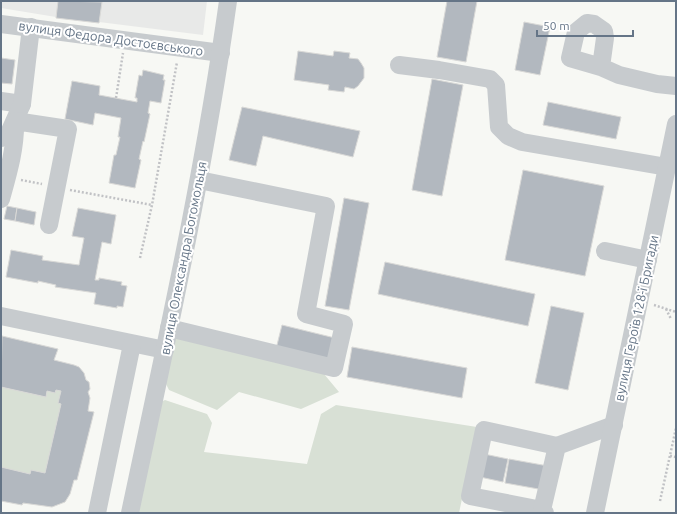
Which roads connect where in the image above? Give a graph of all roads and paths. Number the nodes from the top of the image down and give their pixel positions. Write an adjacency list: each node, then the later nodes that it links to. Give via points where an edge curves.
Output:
1 (228, 1): 5 (street, вулиця Олександра Богомольця)
2 (1, 24): 3 (street, вулиця Федора Достоєвського)
3 (31, 27): 5 (street, вулиця Федора Достоєвського); 12 (street)
4 (123, 52): 10 (path)
5 (221, 53): 18 (street, вулиця Олександра Богомольця)
6 (178, 59): 21 (path)
7 (399, 65): 16 (street, via 490,80 496,85 499,127 508,136 522,142)
8 (601, 67): 9 (street, via 619,75)
9 (676, 86)
10 (116, 98)
11 (1, 101): 12 (street)
12 (22, 104): 13 (street)
13 (15, 121): 15 (street, via 9,133); 17 (street); 19 (street, via 68,129)
14 (676, 124): 16 (street, вулиця Героїв 128-ї Бригади)
15 (1, 138)
16 (667, 167): 25 (street, вулиця Героїв 128-ї Бригади)
17 (7, 177): 19 (path); 20 (street)
18 (199, 180): 31 (street, вулиця Олександра Богомольця); 31 (street, via 326,206 306,314 344,324 334,368)
19 (57, 187): 21 (path); 22 (street)
20 (1, 199)
21 (152, 205): 24 (path)
22 (48, 225)
23 (605, 251): 25 (street)
24 (140, 258)
25 (648, 260): 26 (street, вулиця Героїв 128-ї Бригади)
26 (639, 300): 27 (path); 34 (street, вулиця Героїв 128-ї Бригади)
27 (666, 308): 28 (path); 30 (path)
28 (676, 312)
29 (1, 316): 32 (street)
30 (671, 319)
31 (169, 328): 33 (street, вулиця Олександра Богомольця)
32 (132, 344): 33 (street); 41 (street)
33 (165, 350): 42 (street, вулиця Олександра Богомольця)
34 (614, 425): 36 (street); 43 (street, вулиця Героїв 128-ї Бригади)
35 (676, 428): 37 (path)
36 (558, 446): 40 (street); 40 (street, via 484,430 470,496)
37 (670, 456): 38 (path); 39 (path)
38 (676, 457)
39 (660, 501)
40 (544, 512)
41 (97, 513)
42 (130, 513)
43 (595, 513)

